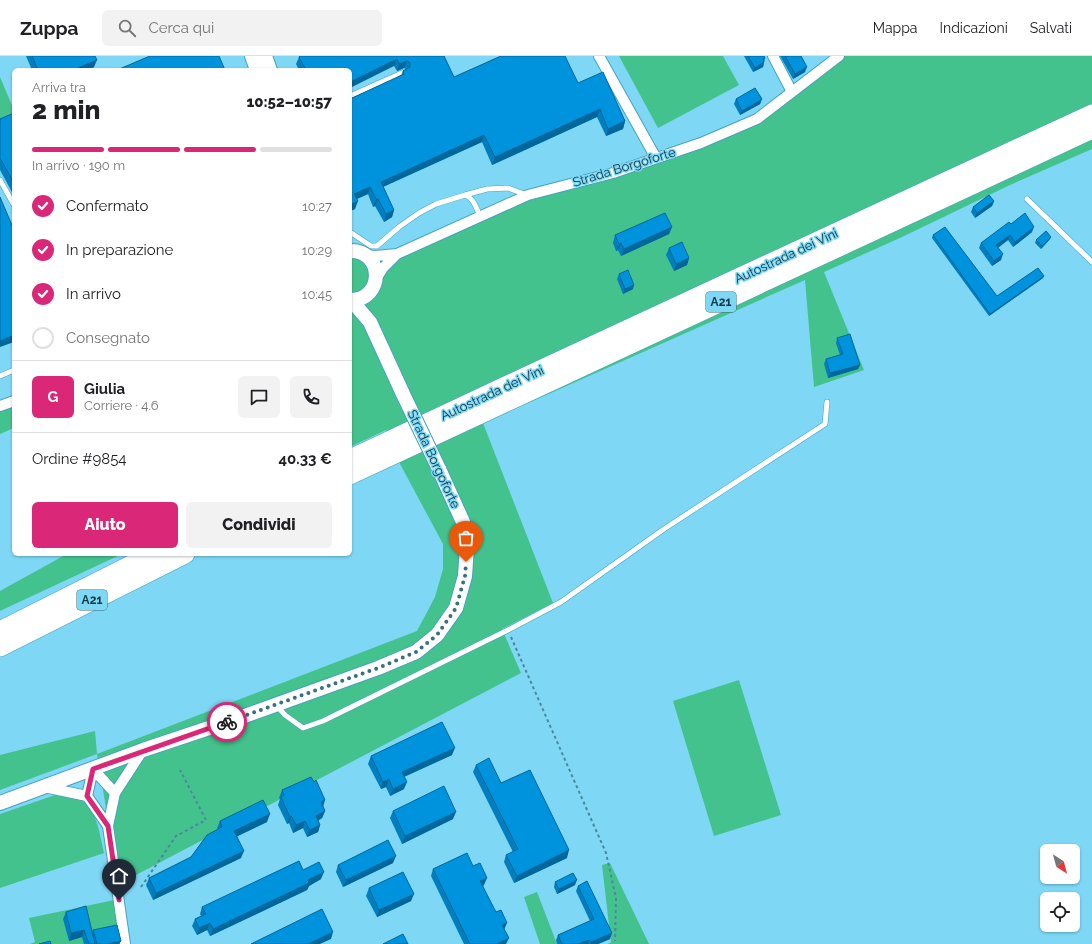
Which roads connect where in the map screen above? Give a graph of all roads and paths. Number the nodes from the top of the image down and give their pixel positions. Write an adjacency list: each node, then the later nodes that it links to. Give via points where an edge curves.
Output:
1 (600, 56): 11 (street)
2 (773, 56): 7 (street)
3 (839, 56): 7 (street, Strada Borgoforte)
4 (258, 60): 5 (main road)
5 (268, 68)
6 (404, 72): 8 (lane)
7 (792, 92): 11 (street, Strada Borgoforte, via 757,119 701,143)
8 (352, 95)
9 (1092, 114): 32 (highway, Autostrada dei Vini / A21)
10 (1092, 130): 33 (highway, Autostrada dei Vini / A21)
11 (656, 158): 14 (street, Strada Borgoforte, via 613,173)
12 (0, 180): 16 (lane)
13 (465, 195): 14 (lane, via 487,189 508,188); 17 (lane, via 473,201); 18 (lane, via 436,204 399,227 377,246 371,246)
14 (528, 195): 17 (street, Strada Borgoforte)
15 (1027, 200): 21 (lane)
16 (12, 201)
17 (480, 216): 20 (street, Strada Borgoforte)
18 (352, 233)
19 (355, 251): 20 (street, Strada Borgoforte, via 375,256); 22 (main road, via 374,265)
20 (397, 254): 22 (street, Strada Borgoforte)
21 (1092, 262)
22 (376, 279): 23 (main road)
23 (370, 293): 24 (main road); 26 (main road)
24 (352, 300)
25 (352, 302): 26 (main road)
26 (370, 322): 41 (main road, Strada Borgoforte, bridge, via 463,522 467,547 465,576 456,608 437,635 416,652)
27 (12, 371): 28 (lane)
28 (0, 376)
29 (12, 402): 31 (street)
30 (827, 402): 39 (lane, via 825,424 664,529 561,602)
31 (0, 406)
32 (352, 458)
33 (352, 474)
34 (140, 556): 37 (highway, via 92,574)
35 (149, 556): 38 (highway, A21)
36 (181, 556): 40 (highway, A21)
37 (0, 619)
38 (0, 630)
39 (508, 630): 41 (lane, via 323,721 303,728); 51 (path, via 606,853 616,898)
40 (0, 647)
41 (276, 705): 42 (main road, Strada Borgoforte)
42 (143, 750): 43 (main road, Strada Borgoforte); 46 (street)
43 (93, 769): 45 (main road, Strada Borgoforte); 46 (street); 47 (street)
44 (180, 770): 50 (path, via 206,820 176,836)
45 (44, 787): 47 (street); 48 (main road, Strada Borgoforte)
46 (115, 793): 49 (street)
47 (87, 796): 49 (street)
48 (0, 803)
49 (108, 826): 52 (street)
50 (141, 887)
51 (615, 941)
52 (125, 944)

